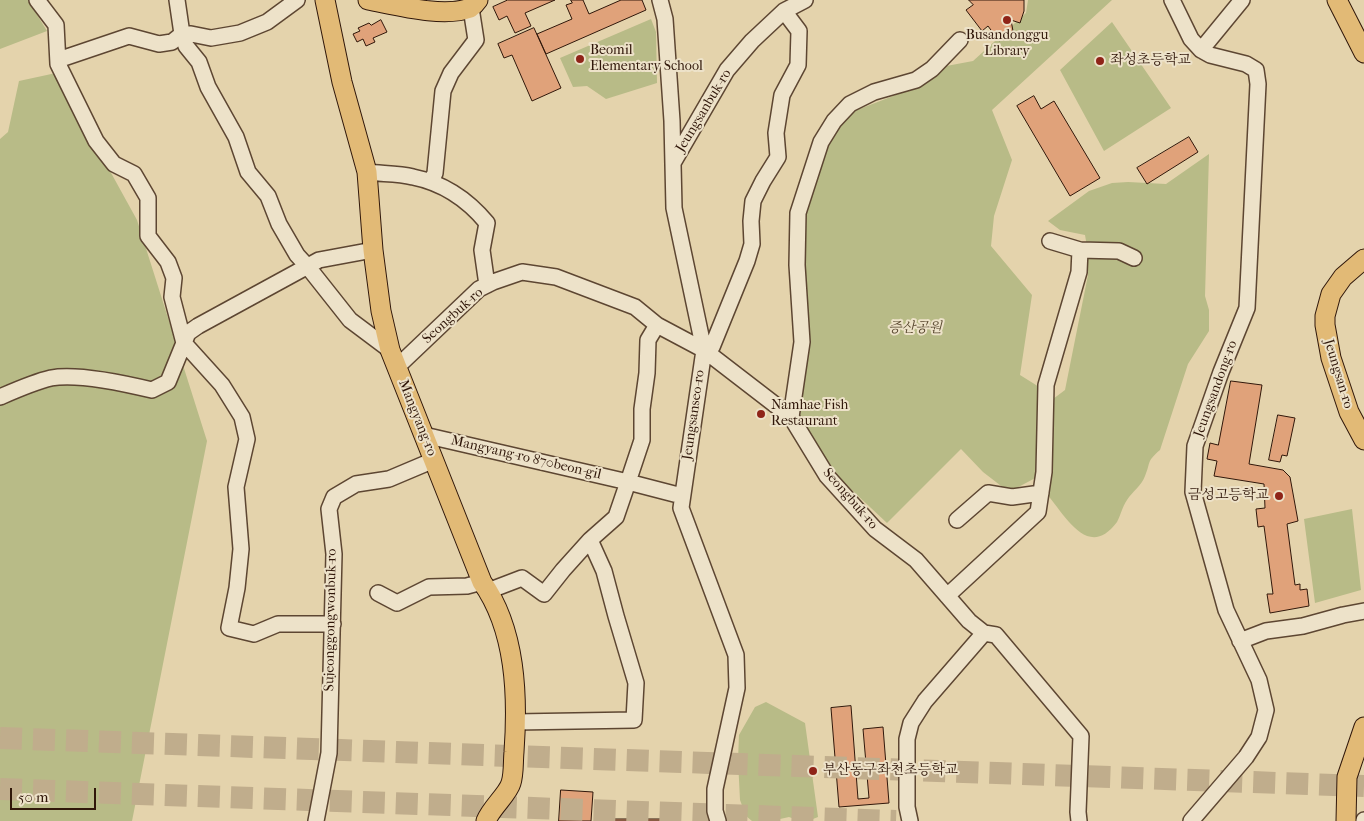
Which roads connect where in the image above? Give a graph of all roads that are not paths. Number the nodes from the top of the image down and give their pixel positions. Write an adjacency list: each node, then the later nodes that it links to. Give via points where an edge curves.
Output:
1 (37, 0): 18 (street, via 56,25)
2 (178, 0): 14 (street)
3 (297, 0): 14 (street, via 267,22 240,34 211,38)
4 (325, 0): 20 (main road, Mangyang-ro, via 342,82)
5 (368, 0): 12 (main road)
6 (660, 0): 19 (street, Jeungsanseo-ro, via 666,27)
7 (805, 0): 13 (street, Jeungsanbuk-ro)
8 (1172, 0): 17 (street)
9 (1242, 0): 17 (street)
10 (1337, 0): 16 (main road)
11 (475, 4): 12 (main road, via 450,11); 21 (street, via 476,40 443,91 435,173)
12 (427, 5)
13 (784, 11): 19 (street, Jeungsanbuk-ro, via 727,70); 32 (street, via 799,32 798,65 782,95 776,133 778,157 754,201 752,244 747,261 712,346)
14 (182, 34): 18 (street, via 172,42 159,44 129,36); 27 (street, via 236,137 248,172 268,196 297,255)
15 (960, 40): 35 (street, via 932,69 916,80 874,92 850,104 821,142 798,213 797,265 802,342)
16 (1362, 40)
17 (1200, 50): 50 (street, Jeungsandong-ro, via 1246,64 1256,70 1258,84 1247,308 1195,446 1193,492 1226,610)
18 (58, 60): 30 (street, via 96,141 114,164 134,174 148,198 148,236 168,262 174,278 172,297)
19 (672, 165): 32 (street, Jeungsanseo-ro, via 674,208)
20 (367, 172): 21 (street, via 413,176); 23 (main road, Mangyang-ro)
21 (431, 182): 28 (street, via 464,201 487,223 482,250)
22 (1050, 241): 24 (street)
23 (373, 250): 27 (street, via 319,260); 31 (main road, Mangyang-ro)
24 (1080, 250): 25 (street, via 1119,251); 40 (street, via 1079,272 1046,386)
25 (1134, 258)
26 (1364, 259): 37 (main road, Jeungsan-ro, via 1342,277 1331,294 1324,325 1349,412)
27 (308, 267): 30 (street, via 198,326 188,333); 31 (street, via 350,320)
28 (487, 285): 29 (street, Seongbuk-ro, via 522,272 556,277 635,308); 33 (street, Seongbuk-ro)
29 (657, 325): 32 (street, Seongbuk-ro); 39 (street, via 648,340 642,440)
30 (184, 343): 34 (street, via 168,382 152,390 64,377 52,378); 48 (street, via 222,385 242,417 247,439 236,487 241,549 229,628 254,634 278,624)
31 (390, 350): 33 (main road, Mangyang-ro)
32 (704, 350): 35 (street, Seongbuk-ro); 41 (street, Jeungsanseo-ro)
33 (397, 368): 36 (main road, Mangyang-ro)
34 (0, 398)
35 (791, 417): 46 (street, Seongbuk-ro, via 827,476 875,529 916,560)
36 (424, 435): 38 (main road, Mangyang-ro); 39 (street, Mangyang-ro 870beon-gil)
37 (1364, 440)
38 (434, 460): 44 (main road, Mangyang-ro); 48 (street, Sujeonggongwonbuk-ro, via 389,479 356,484 334,497 329,509 334,554)
39 (628, 482): 41 (street, Mangyang-ro 870beon-gil); 43 (street, via 616,516)
40 (1041, 493): 42 (street, via 1012,497 988,493); 46 (street, via 1038,512)
41 (682, 496): 55 (street, Jeungsanseo-ro, via 681,508 736,654 737,688 715,789)
42 (957, 520)
43 (590, 540): 44 (street, via 544,594 522,578); 51 (street, via 604,571 636,683 634,720)
44 (485, 587): 45 (street, via 429,586 396,604); 51 (main road, Mangyang-ro, via 504,628 513,669)
45 (378, 593)
46 (947, 596): 49 (street, Seongbuk-ro)
47 (1364, 612): 50 (street, via 1266,631)
48 (333, 624): 53 (street, Sujeonggongwonbuk-ro, via 329,753)
49 (984, 633): 56 (street, via 925,701 911,723 907,739); 57 (street, Seongbuk-ro, via 996,634 1081,736)
50 (1240, 641): 58 (street, Jeungsandong-ro, via 1259,680 1266,710 1259,737)
51 (516, 722): 54 (main road, Mangyang-ro, via 511,784)
52 (1364, 727): 59 (main road, via 1347,777)
53 (316, 821)
54 (486, 821)
55 (718, 821)
56 (910, 821)
57 (1079, 821)
58 (1192, 821)
59 (1346, 821)

